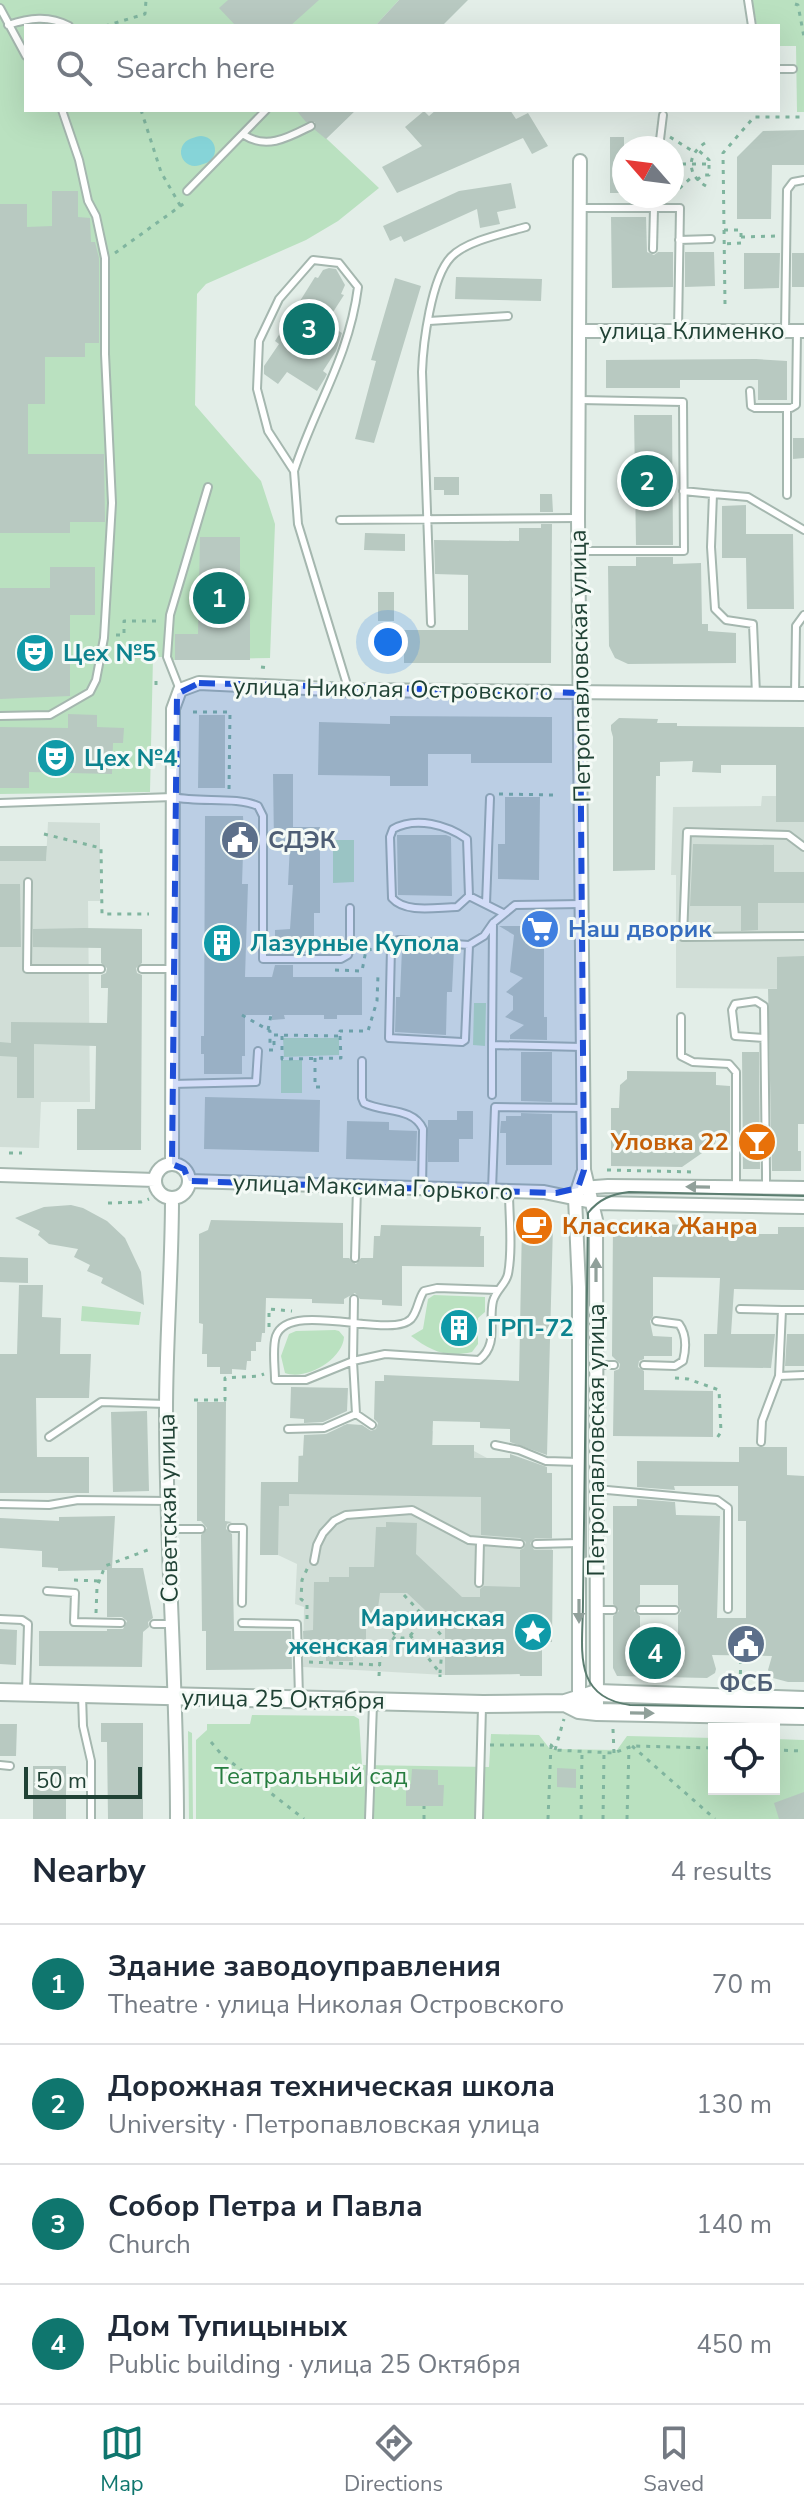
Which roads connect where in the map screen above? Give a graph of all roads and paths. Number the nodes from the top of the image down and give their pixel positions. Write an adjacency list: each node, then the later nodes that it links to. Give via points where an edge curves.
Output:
1 (146, 0): 6 (path, via 145,14)
2 (748, 0): 7 (lane)
3 (795, 4): 9 (path)
4 (0, 8): 8 (lane)
5 (65, 24): 8 (lane, via 38,18)
6 (112, 24)
7 (752, 24)
8 (8, 25): 10 (lane)
9 (804, 37)
10 (24, 53)
11 (780, 69): 12 (lane)
12 (793, 69)
13 (63, 112): 46 (lane)
14 (142, 112): 33 (path, via 161,172)
15 (264, 112): 20 (lane)
16 (663, 115): 19 (lane)
17 (804, 117): 39 (path, via 754,117 723,153)
18 (311, 126): 20 (lane, via 278,142 255,142)
19 (661, 130): 21 (lane); 23 (path)
20 (244, 135): 32 (lane)
21 (660, 136)
22 (705, 143): 23 (path)
23 (695, 151): 26 (path); 27 (path)
24 (580, 161): 34 (street, Петропавловская улица)
25 (684, 164): 26 (path)
26 (690, 164): 27 (path); 28 (path)
27 (709, 164): 28 (path, via 709,175)
28 (696, 178): 30 (path); 31 (path)
29 (804, 180): 40 (lane, via 787,190)
30 (684, 186)
31 (706, 186)
32 (187, 191): 33 (path)
33 (181, 207): 46 (path)
34 (580, 208): 35 (lane); 50 (street, Петропавловская улица)
35 (612, 208)
36 (657, 208): 45 (lane)
37 (680, 208): 43 (lane)
38 (526, 227): 49 (lane, via 453,254 444,266)
39 (724, 230): 41 (path, via 741,230); 44 (path)
40 (786, 236): 41 (path); 52 (lane)
41 (741, 237): 44 (path, via 741,243)
42 (711, 239): 43 (lane)
43 (679, 240): 51 (lane)
44 (724, 244): 47 (path)
45 (653, 249)
46 (105, 258): 78 (lane, via 112,503 104,638 96,680 90,692 50,715)
47 (725, 304)
48 (508, 316): 49 (lane)
49 (429, 321): 63 (lane, via 422,372)
50 (579, 331): 51 (street, улица Клименко); 54 (street, Петропавловская улица)
51 (678, 331): 52 (street, улица Клименко)
52 (795, 331): 55 (lane, via 797,400)
53 (750, 391): 55 (lane, via 751,406)
54 (579, 400): 58 (lane, via 683,402); 61 (street, Петропавловская улица)
55 (787, 408): 60 (lane)
56 (294, 471): 56 (lane, via 268,431 257,389 259,341 279,299 313,260 339,263 358,287 354,322); 72 (lane, via 298,524)
57 (208, 487): 73 (lane, via 170,621 167,657)
58 (683, 491): 59 (lane); 65 (lane, via 684,551)
59 (713, 494): 64 (lane, via 748,497); 75 (lane, via 715,609 726,620 753,624)
60 (787, 495)
61 (578, 518): 63 (lane); 65 (street, Петропавловская улица)
62 (340, 520): 63 (lane)
63 (427, 520): 68 (lane)
64 (804, 530)
65 (579, 551): 74 (street, Петропавловская улица)
66 (804, 615): 76 (lane, via 796,626)
67 (156, 622): 69 (path, via 124,621)
68 (431, 623)
69 (124, 635)
70 (261, 667): 71 (path)
71 (270, 668)
72 (349, 690): 73 (street, улица Николая Островского, via 199,683); 74 (street, улица Николая Островского)
73 (179, 692): 81 (street, via 173,709)
74 (580, 693): 75 (street, улица Николая Островского); 89 (street, Петропавловская улица)
75 (756, 694): 76 (street, улица Николая Островского)
76 (800, 694)
77 (193, 712): 79 (path, via 230,712)
78 (0, 716)
79 (229, 793)
80 (556, 795): 82 (path)
81 (173, 797): 83 (lane); 90 (lane, via 258,806 263,816 263,959 348,955); 98 (street)
82 (490, 798): 88 (lane)
83 (0, 803)
84 (44, 834): 92 (path, via 101,848 102,914)
85 (804, 847): 94 (lane, via 788,835 687,832 683,937)
86 (28, 882): 96 (lane, via 27,969)
87 (469, 896): 87 (lane, via 467,839 440,824 401,824 393,829 396,903 457,907); 88 (lane)
88 (486, 904): 91 (lane)
89 (582, 904): 91 (lane, via 515,905); 108 (street, Петропавловская улица)
90 (350, 908)
91 (503, 913): 93 (lane)
92 (149, 914)
93 (493, 923): 95 (lane); 107 (lane)
94 (804, 936)
95 (469, 945): 95 (lane, via 394,942 389,1038 465,1040)
96 (101, 969)
97 (142, 969): 98 (lane)
98 (172, 969): 112 (street)
99 (363, 969): 105 (path, via 366,950 379,949 377,1001 368,1031 340,1031)
100 (242, 1015): 103 (path)
101 (271, 1015): 103 (path)
102 (681, 1017): 122 (lane, via 681,1056 729,1064 736,1072)
103 (268, 1030): 104 (path, via 274,1047 274,1035)
104 (282, 1036): 105 (path); 110 (path, via 282,1059)
105 (340, 1036): 110 (path, via 341,1058)
106 (764, 1038): 106 (lane, via 764,1006 738,1002 732,1010 735,1036); 123 (lane)
107 (492, 1045): 108 (lane); 114 (lane)
108 (583, 1047): 115 (street, Петропавловская улица)
109 (258, 1051): 112 (lane, via 256,1082)
110 (315, 1058): 113 (path, via 315,1087)
111 (362, 1061): 126 (lane, via 364,1103 411,1115 423,1129)
112 (172, 1084): 118 (street)
113 (325, 1087)
114 (492, 1095)
115 (584, 1108): 127 (lane, via 495,1107); 129 (street, Петропавловская улица)
116 (9, 1153): 117 (path)
117 (22, 1153)
118 (172, 1164): 120 (street); 121 (street, via 184,1169)
119 (0, 1175): 120 (street)
120 (155, 1180): 130 (street, via 158,1190)
121 (189, 1181): 124 (street, улица Максима Горького); 130 (street, via 182,1195)
122 (736, 1187): 123 (street, улица Максима Горького); 129 (street, улица Максима Горького, one-way to 129)
123 (766, 1187): 125 (street, улица Максима Горького)
124 (357, 1188): 126 (street, улица Максима Горького); 135 (lane)
125 (804, 1188)
126 (422, 1189): 127 (street, улица Максима Горького)
127 (492, 1190): 128 (street, улица Максима Горького)
128 (509, 1191): 129 (street, улица Максима Горького); 136 (lane, via 508,1277)
129 (580, 1191): 132 (street, улица Максима Горького); 157 (street, Петропавловская улица)
130 (172, 1198): 149 (street, Советская улица)
131 (149, 1199): 133 (path)
132 (591, 1202): 134 (street, улица Максима Горького); 144 (street, Петропавловская улица, one-way to 132, via 596,1220)
133 (108, 1203)
134 (804, 1207)
135 (355, 1258)
136 (497, 1290): 141 (lane, via 437,1288 424,1291 410,1320 401,1325); 143 (lane, via 492,1345 479,1360 385,1354)
137 (354, 1299): 141 (lane)
138 (740, 1309): 139 (lane)
139 (782, 1310): 140 (lane); 148 (lane)
140 (804, 1310)
141 (353, 1321): 143 (lane); 143 (lane, via 290,1321 282,1326 276,1337 275,1380 306,1380)
142 (656, 1321): 146 (lane, via 679,1324 686,1349 683,1361 675,1366)
143 (353, 1361): 150 (lane)
144 (596, 1365): 145 (lane); 158 (street, Петропавловская улица)
145 (614, 1365)
146 (648, 1365): 154 (path, via 654,1376 688,1379 719,1390 721,1432)
147 (804, 1375): 148 (lane)
148 (779, 1376): 155 (lane, via 762,1421)
149 (166, 1404): 153 (lane, via 101,1402); 159 (street, Советская улица)
150 (356, 1414): 151 (lane); 152 (lane, via 324,1428)
151 (372, 1425)
152 (288, 1429)
153 (49, 1437)
154 (715, 1441)
155 (761, 1442)
156 (495, 1445): 157 (lane, via 546,1461)
157 (580, 1462): 165 (street, Петропавловская улица)
158 (596, 1489): 176 (lane, via 723,1502 728,1508); 177 (street, Петропавловская улица)
159 (168, 1501): 160 (lane); 162 (street, Советская улица)
160 (0, 1504)
161 (232, 1528): 175 (lane, via 243,1528)
162 (168, 1529): 163 (lane); 189 (street, Советская улица)
163 (201, 1529)
164 (480, 1542): 166 (lane); 169 (lane, via 412,1510 346,1515 323,1533); 172 (lane)
165 (579, 1543): 167 (lane); 206 (street, Петропавловская улица, one-way to 206)
166 (520, 1544)
167 (536, 1544)
168 (153, 1548): 171 (path, via 105,1566)
169 (314, 1561): 182 (path, via 302,1580)
170 (74, 1580): 171 (path)
171 (99, 1581): 185 (path)
172 (479, 1583)
173 (47, 1591): 185 (lane, via 75,1593 74,1622)
174 (404, 1595): 181 (path)
175 (242, 1603)
176 (728, 1609)
177 (597, 1610): 178 (lane); 199 (street, Петропавловская улица)
178 (613, 1610)
179 (640, 1610): 180 (lane)
180 (675, 1610)
181 (419, 1612): 184 (path); 191 (path, via 443,1637 440,1675)
182 (307, 1618)
183 (0, 1619): 198 (lane, via 28,1624)
184 (410, 1620): 190 (path, via 396,1619); 191 (path)
185 (96, 1622): 186 (lane)
186 (121, 1623)
187 (242, 1623): 202 (lane, via 297,1624)
188 (154, 1624): 189 (lane)
189 (170, 1624): 201 (street, Советская улица)
190 (396, 1635): 191 (path); 193 (path)
191 (410, 1635)
192 (741, 1656): 196 (path)
193 (380, 1665): 194 (path, via 309,1662); 195 (path)
194 (308, 1667)
195 (379, 1676)
196 (740, 1684)
197 (0, 1692): 198 (street, улица 25 Октября)
198 (26, 1693): 200 (street, улица 25 Октября)
199 (597, 1693): 203 (street, улица 25 Октября); 206 (street, улица 25 Октября); 207 (street, Петропавловская улица)
200 (82, 1695): 201 (street, улица 25 Октября); 224 (lane, via 91,1761)
201 (176, 1696): 202 (street, улица 25 Октября); 225 (street, Советская улица)
202 (299, 1699): 204 (street, улица 25 Октября)
203 (804, 1700)
204 (373, 1701): 205 (street, улица 25 Октября); 227 (lane)
205 (483, 1704): 206 (street, улица 25 Октября); 229 (lane)
206 (572, 1707): 207 (street, улица 25 Октября); 215 (path)
207 (597, 1712): 208 (street, улица 25 Октября, one-way to 208)
208 (804, 1716)
209 (613, 1720): 220 (path)
210 (211, 1742): 226 (path)
211 (495, 1745): 212 (path)
212 (551, 1745): 215 (path); 230 (path)
213 (630, 1747): 214 (path); 220 (path); 233 (path); 234 (path)
214 (708, 1748)
215 (555, 1750): 218 (path)
216 (780, 1750): 217 (path)
217 (804, 1751)
218 (582, 1752): 219 (path); 231 (path)
219 (604, 1753): 220 (path); 232 (path)
220 (614, 1753)
221 (0, 1765): 222 (lane)
222 (10, 1766)
223 (424, 1806): 228 (path)
224 (91, 1819)
225 (177, 1819)
226 (304, 1819)
227 (369, 1819)
228 (424, 1819)
229 (479, 1819)
230 (548, 1819)
231 (581, 1819)
232 (603, 1819)
233 (627, 1819)
234 (715, 1819)

